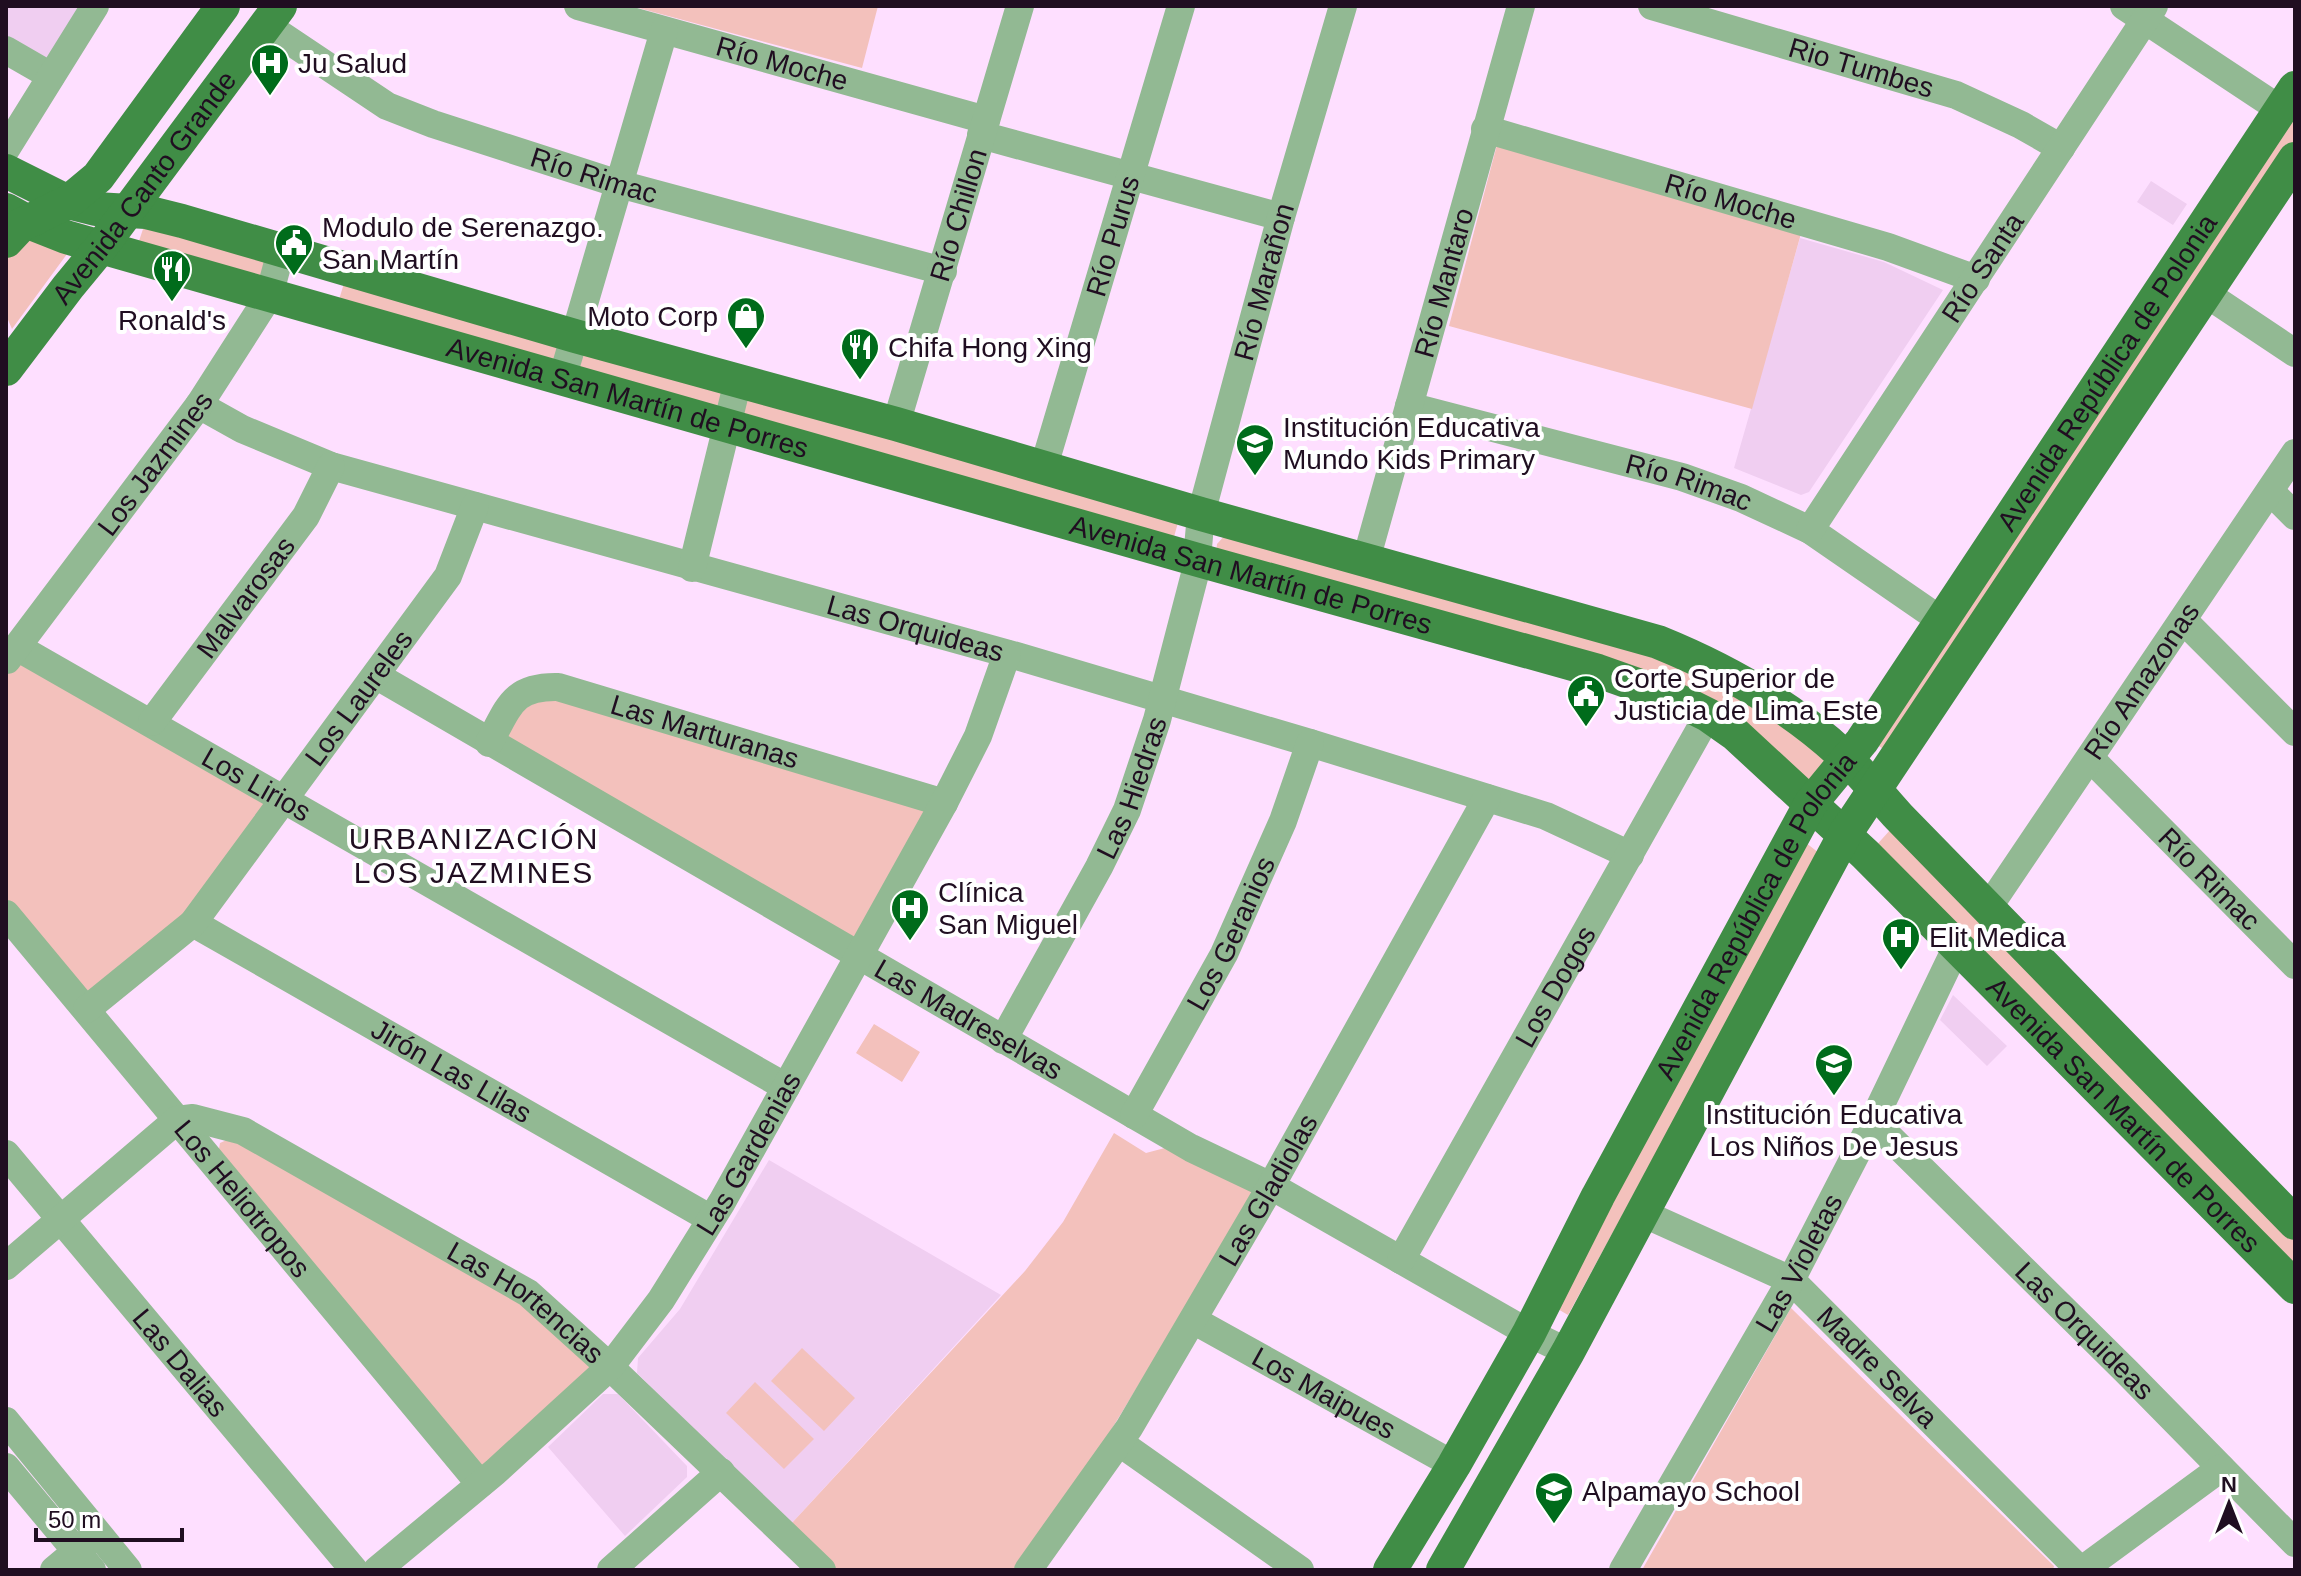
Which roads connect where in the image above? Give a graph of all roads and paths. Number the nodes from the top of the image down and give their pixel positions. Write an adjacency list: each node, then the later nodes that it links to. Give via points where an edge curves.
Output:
1 (95, 6): 13 (street)
2 (578, 6): 11 (street, Río Moche)
3 (1020, 6): 15 (street, Río Chillon)
4 (1181, 6): 21 (street, Río Purus)
5 (1343, 6): 25 (street, Río Marañon)
6 (1521, 6): 16 (street, Río Mantaro)
7 (1652, 6): 17 (street, Rio Tumbes, via 1956,95)
8 (213, 9): 23 (main road, Avenida Canto Grande, via 98,177)
9 (2141, 10): 14 (street); 17 (street, Río Santa)
10 (273, 16): 22 (street, Río Rimac, via 387,106); 24 (main road, Avenida Canto Grande)
11 (664, 31): 15 (street, Río Moche); 22 (street)
12 (6, 50): 13 (street)
13 (51, 76): 18 (street)
14 (2288, 99): 54 (main road, Avenida República de Polonia)
15 (984, 128): 21 (street, Río Moche); 29 (street, Río Chillon)
16 (1485, 129): 30 (street, Río Moche, via 1888,247); 39 (street, Río Mantaro)
17 (2061, 148): 30 (street, Río Santa)
18 (6, 149)
19 (2295, 159): 31 (main road, Avenida República de Polonia)
20 (6, 171): 23 (main road, Avenida San Martín de Porres)
21 (1132, 175): 25 (street, Río Moche); 44 (street, Río Purus)
22 (619, 184): 29 (street, Río Rimac); 33 (street)
23 (68, 202): 24 (main road, Avenida San Martín de Porres); 26 (main road, Avenida Canto Grande)
24 (128, 211): 27 (main road, Avenida Canto Grande); 28 (main road, Avenida San Martín de Porres)
25 (1281, 217): 47 (street, Río Marañon)
26 (13, 224): 27 (main road, Avenida San Martín de Porres)
27 (101, 247): 32 (main road, Avenida San Martín de Porres); 35 (main road, Avenida Canto Grande)
28 (281, 251): 32 (street, Los Jazmines); 33 (main road, Avenida San Martín de Porres)
29 (943, 271): 40 (street, Río Chillon)
30 (1976, 279): 49 (street, Río Santa)
31 (2205, 293): 34 (street); 66 (main road, Avenida República de Polonia)
32 (269, 296): 36 (main road, Avenida San Martín de Porres); 38 (street, Los Jazmines)
33 (575, 336): 36 (street); 37 (main road, Avenida San Martín de Porres)
34 (2295, 353)
35 (9, 354)
36 (562, 379): 41 (main road, Avenida San Martín de Porres)
37 (738, 381): 40 (main road, Avenida San Martín de Porres); 41 (street)
38 (199, 405): 43 (street, Las Orquideas); 56 (street, Los Jazmines)
39 (1409, 406): 49 (street, Río Rimac, via 1682,477); 51 (street, Río Mantaro)
40 (896, 424): 44 (main road, Avenida San Martín de Porres)
41 (725, 426): 50 (main road, Avenida San Martín de Porres); 52 (street)
42 (2295, 453): 45 (street, Río Amazonas)
43 (331, 466): 46 (street, Las Orquideas); 60 (street, Malvarosas, via 306,516)
44 (1044, 466): 47 (main road, Avenida San Martín de Porres)
45 (2270, 491): 48 (street); 53 (street, Río Amazonas)
46 (475, 506): 52 (street, Las Orquideas); 57 (street, Los Laureles, via 448,576)
47 (1201, 514): 50 (street, Río Marañon); 51 (main road, Avenida San Martín de Porres)
48 (2295, 516)
49 (1810, 530): 54 (street, Río Rimac)
50 (1198, 560): 58 (street, Las Hiedras); 59 (main road, Avenida San Martín de Porres, via 1598,671)
51 (1366, 560): 64 (main road, Avenida San Martín de Porres, via 1658,642 1701,659 1785,709)
52 (692, 568): 55 (street, Las Orquideas)
53 (2183, 620): 61 (street); 65 (street, Río Amazonas)
54 (1942, 621): 64 (main road, Avenida República de Polonia)
55 (1007, 654): 58 (street, Las Orquideas); 69 (street, Las Gardenias, via 978,736)
56 (12, 655): 60 (street, Los Lirios)
57 (377, 676): 62 (street, Las Madreselvas); 68 (street, Los Laureles)
58 (1163, 699): 63 (street, Las Orquideas); 80 (street, Las Hiedras, via 1127,810)
59 (1708, 715): 70 (main road, Avenida San Martín de Porres); 72 (street, Los Dogos)
60 (152, 722): 68 (street, Los Lirios)
61 (2295, 732)
62 (489, 743): 69 (street, Las Marturanas, via 520,693 558,687); 77 (street, Las Madreselvas)
63 (1310, 743): 67 (street, Las Orquideas); 82 (street, Los Geranios, via 1283,821 1224,954)
64 (1846, 758): 66 (main road, Avenida San Martín de Porres); 70 (main road, Avenida República de Polonia)
65 (2090, 758): 73 (street, Río Amazonas); 78 (street, Río Rimac)
66 (1873, 789): 71 (main road, Avenida República de Polonia); 73 (main road, Avenida San Martín de Porres)
67 (1487, 798): 72 (street, Las Orquideas, via 1546,816); 86 (street, Las Gladiolas)
68 (285, 799): 75 (street, Los Laureles); 81 (street, Los Lirios)
69 (944, 803): 77 (street, Las Gardenias)
70 (1811, 803): 71 (main road, Avenida San Martín de Porres); 96 (main road, Avenida República de Polonia)
71 (1845, 834): 76 (main road, Avenida San Martín de Porres); 87 (main road, Avenida República de Polonia)
72 (1630, 855): 91 (street, Los Dogos)
73 (1988, 908): 90 (main road, Avenida San Martín de Porres)
74 (6, 914): 79 (street, Los Heliotropos)
75 (193, 923): 79 (street, Los Laureles); 88 (street, Jirón Las Lilas)
76 (1957, 946): 84 (street, Las Violetas); 94 (main road, Avenida San Martín de Porres)
77 (859, 953): 80 (street, Las Madreselvas); 81 (street, Las Gardenias)
78 (2295, 965)
79 (87, 1009): 83 (street, Los Heliotropos)
80 (1003, 1040): 82 (street, Las Madreselvas)
81 (786, 1087): 88 (street, Las Gardenias)
82 (1134, 1115): 86 (street, Las Madreselvas)
83 (177, 1120): 89 (street); 98 (street, Las Hortencias, via 193,1118 243,1131 343,1186 528,1293); 105 (street, Los Heliotropos)
84 (1873, 1121): 93 (street, Las Violetas); 103 (street, Las Orquideas)
85 (6, 1154): 89 (street, Las Dalias)
86 (1271, 1186): 91 (street, Las Madreselvas); 95 (street, Las Gladiolas)
87 (1642, 1213): 93 (street, Madre Selva); 97 (main road, Avenida República de Polonia)
88 (711, 1219): 98 (street, Las Gardenias, via 661,1300)
89 (61, 1220): 92 (street); 110 (street, Las Dalias)
90 (2295, 1223)
91 (1401, 1260): 96 (street, Las Madreselvas)
92 (6, 1266)
93 (1791, 1280): 118 (street, Las Violetas); 119 (street, Madre Selva)
94 (2295, 1287)
95 (1193, 1320): 100 (street, Las Gladiolas); 101 (street, Los Maipues)
96 (1529, 1333): 97 (street, Las Madreselvas); 101 (main road, Avenida República de Polonia)
97 (1568, 1352): 117 (main road, Avenida República de Polonia)
98 (610, 1367): 104 (street, Las Hortencias); 105 (street, Las Gardenias)
99 (6, 1421): 107 (street)
100 (1120, 1443): 114 (street, Las Gladiolas); 115 (street)
101 (1454, 1465): 116 (main road, Avenida República de Polonia)
102 (6, 1467): 107 (street)
103 (2221, 1468): 106 (street, Las Orquideas); 119 (street)
104 (721, 1472): 112 (street); 113 (street, Las Hortencias)
105 (480, 1484): 111 (street, Las Gardenias)
106 (2295, 1543)
107 (89, 1552): 108 (street); 109 (street)
108 (54, 1570)
109 (128, 1570)
110 (354, 1570)
111 (377, 1570)
112 (611, 1570)
113 (822, 1570)
114 (1028, 1570)
115 (1300, 1570)
116 (1390, 1570)
117 (1443, 1570)
118 (1623, 1570)
119 (2081, 1570)

